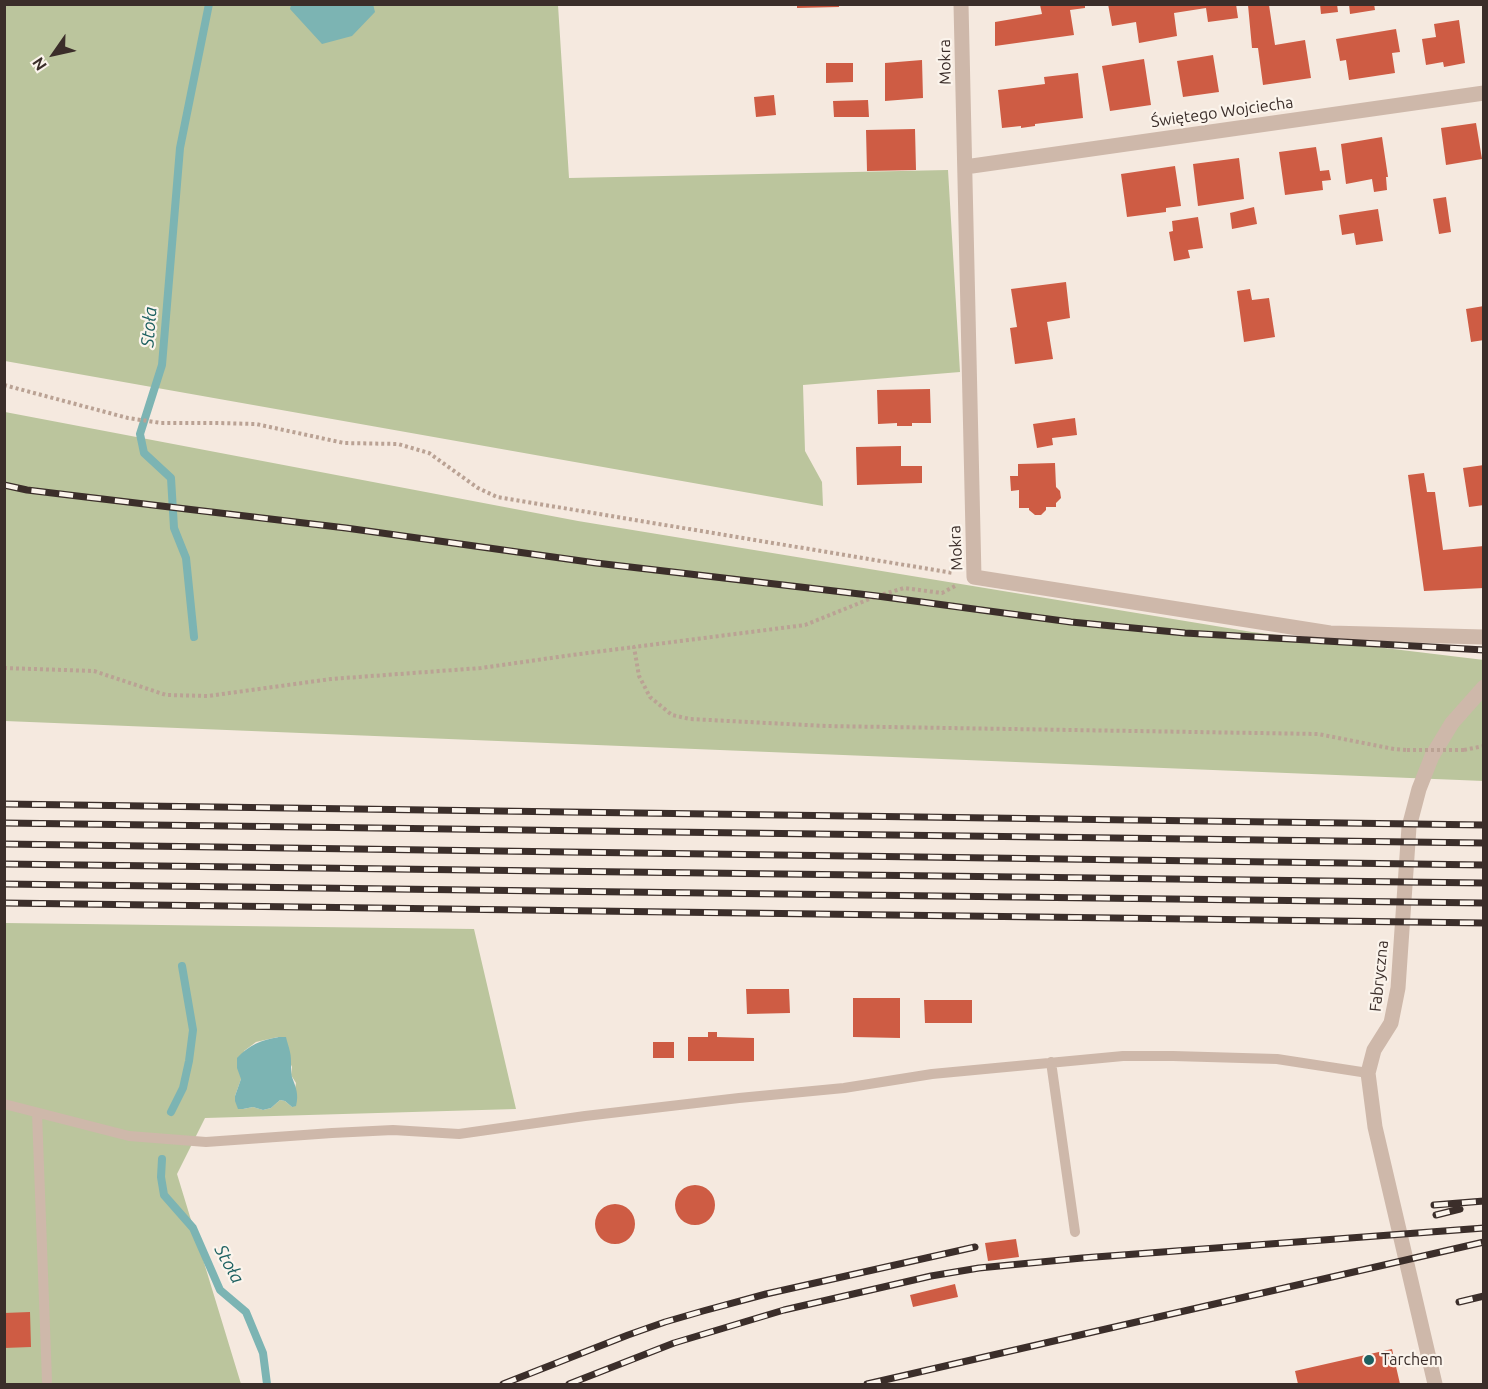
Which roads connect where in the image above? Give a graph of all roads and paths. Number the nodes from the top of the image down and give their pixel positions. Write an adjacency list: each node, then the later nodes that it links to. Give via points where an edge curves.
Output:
1 (961, 4): 3 (street, Mokra)
2 (1484, 93): 3 (street, Świętego Wojciecha)
3 (965, 167): 5 (street, Mokra)
4 (4, 385): 5 (path, via 161,423 256,424 344,443 398,444 429,453 478,488 497,496)
5 (974, 577): 6 (street, Mokra, via 1330,633); 7 (path, via 942,592 904,588 805,625)
6 (1484, 637)
7 (634, 647): 8 (path, via 481,668 331,679 208,696 166,695 94,671); 10 (path, bridge, via 639,676 650,697 672,716 690,719 826,726 1318,734 1407,750)
8 (4, 668)
9 (1484, 687): 12 (street, Fabryczna, via 1452,723 1432,756 1419,789 1409,827 1398,988 1391,1023 1374,1050)
10 (1484, 747)
11 (1051, 1062): 12 (lane, via 1123,1056 1277,1059); 14 (lane, via 459,1134 393,1130 206,1142 129,1136); 15 (lane)
12 (1368, 1073): 17 (street, Fabryczna, via 1375,1127)
13 (4, 1104): 14 (lane)
14 (37, 1113): 16 (lane)
15 (1075, 1232)
16 (47, 1381)
17 (1435, 1384)

